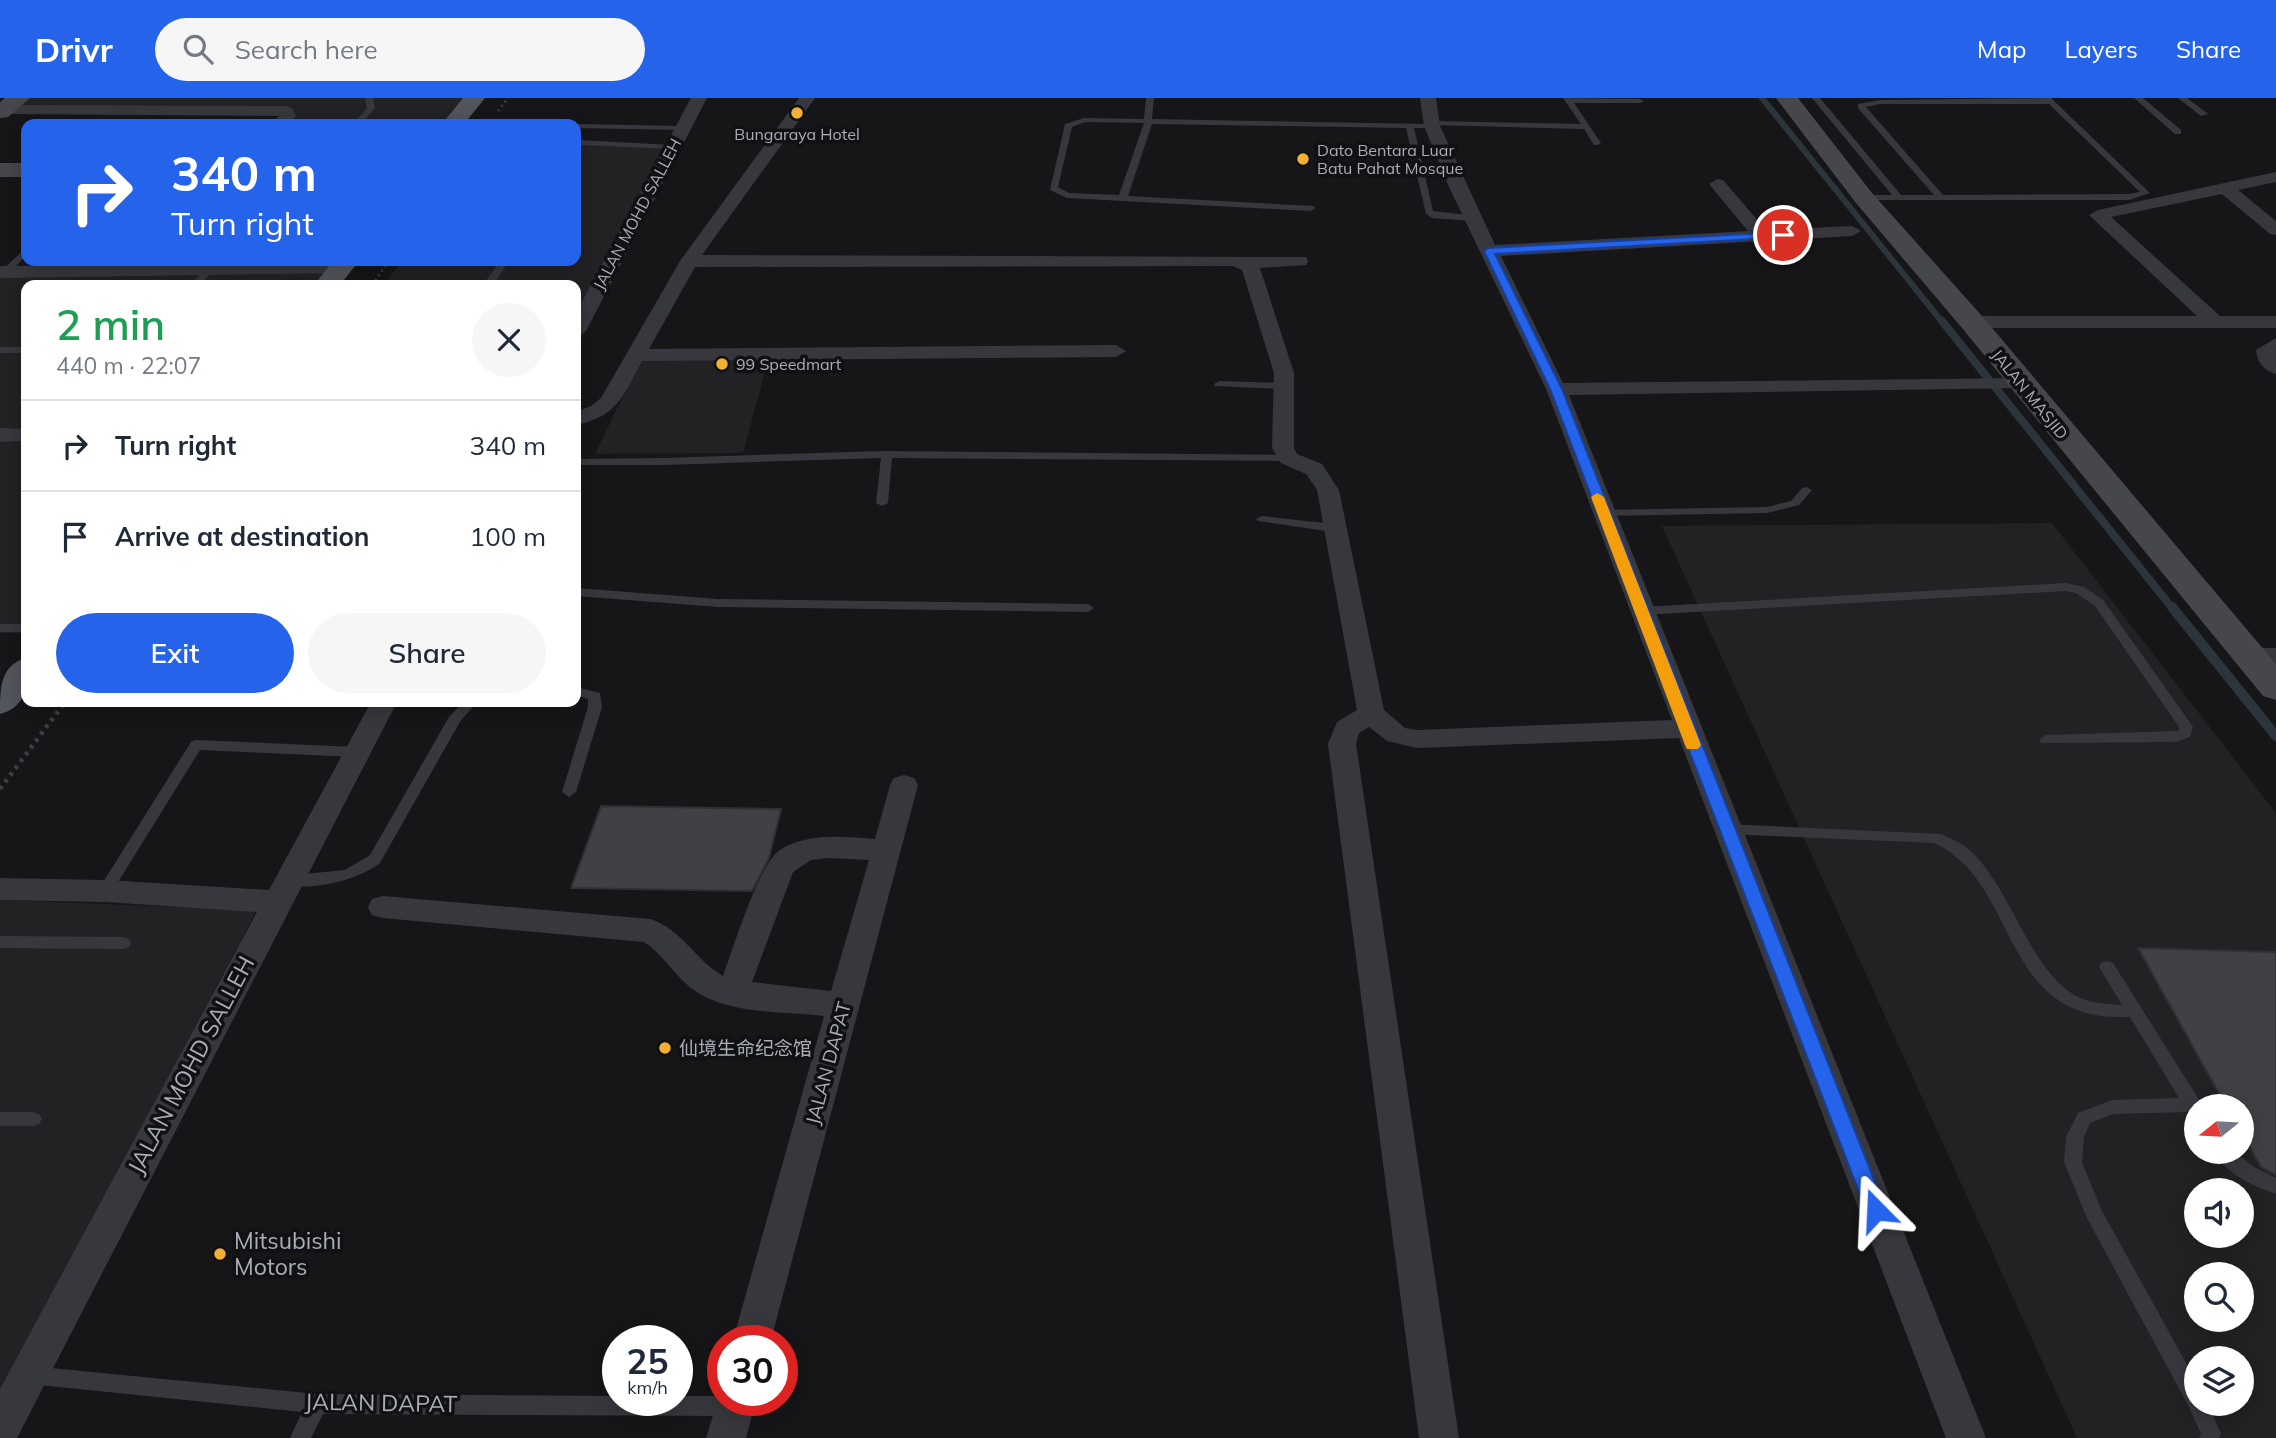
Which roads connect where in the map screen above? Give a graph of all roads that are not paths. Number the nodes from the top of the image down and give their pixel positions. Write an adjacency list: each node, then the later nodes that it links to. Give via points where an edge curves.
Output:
1 (369, 98): 19 (lane, via 372,108)
2 (474, 98): 20 (main road)
3 (699, 98): 24 (street, JALAN MOHD SALLEH)
4 (807, 98): 44 (street)
5 (1150, 98): 21 (lane)
6 (1787, 98): 35 (street, JALAN MASJID)
7 (1816, 98): 36 (lane)
8 (2138, 98): 25 (lane)
9 (2182, 98): 15 (lane)
10 (1568, 100): 11 (lane); 23 (lane)
11 (1640, 100)
12 (2049, 100): 37 (lane, via 1861,106); 37 (lane, via 2146,193)
13 (8, 106): 14 (street)
14 (270, 110): 17 (street); 18 (street, via 286,111)
15 (2204, 114)
16 (1426, 118): 21 (lane); 23 (lane); 42 (street)
17 (260, 119)
18 (285, 119)
19 (362, 119)
20 (457, 119)
21 (1148, 123): 34 (lane); 34 (lane, via 1084,120 1068,126 1053,188 1067,195)
22 (581, 126): 24 (lane)
23 (1586, 127): 27 (lane)
24 (682, 128): 28 (street, JALAN MOHD SALLEH)
25 (2178, 132)
26 (581, 142): 28 (lane)
27 (1597, 143)
28 (673, 147): 51 (street, JALAN MOHD SALLEH)
29 (0, 170): 30 (street)
30 (21, 170)
31 (2276, 177): 33 (street)
32 (1717, 184): 41 (street)
33 (2225, 188): 39 (street); 52 (street, via 2098,215)
34 (1123, 197): 38 (lane)
35 (1864, 198): 36 (lane); 54 (street, JALAN MASJID)
36 (1899, 198): 37 (lane)
37 (1941, 198)
38 (1311, 208)
39 (2276, 230)
40 (1852, 231): 41 (street)
41 (1760, 236): 42 (street)
42 (1489, 251): 64 (street)
43 (21, 255): 48 (lane)
44 (689, 261): 46 (street); 59 (street)
45 (1299, 261): 46 (street)
46 (1244, 263): 63 (street, via 1257,286)
47 (209, 270): 48 (street); 49 (street); 50 (lane)
48 (2, 272)
49 (338, 272)
50 (200, 280)
51 (581, 322)
52 (2215, 322): 53 (street); 54 (street)
53 (2276, 322)
54 (1972, 323): 61 (street, JALAN MASJID)
55 (2276, 344): 60 (street, via 2266,349 2267,359)
56 (0, 349): 57 (lane)
57 (21, 350)
58 (1116, 351): 59 (street)
59 (634, 355): 65 (street, via 609,402)
60 (2276, 368)
61 (2009, 382): 64 (street); 81 (street, JALAN MASJID)
62 (1220, 384): 63 (lane)
63 (1284, 386): 69 (street, via 1283,448)
64 (1556, 389): 73 (street)
65 (581, 417)
66 (0, 435): 67 (street)
67 (21, 435)
68 (887, 456): 69 (lane); 70 (lane); 72 (lane)
69 (1289, 458): 75 (street, via 1321,477 1328,490)
70 (581, 462)
71 (1805, 490): 73 (lane, via 1795,503 1767,510)
72 (883, 503)
73 (1603, 513): 78 (street)
74 (1262, 519): 75 (lane)
75 (1333, 528): 88 (street)
76 (581, 592): 77 (lane, via 718,603)
77 (1088, 608)
78 (1641, 611): 89 (street); 90 (lane, via 2066,587 2080,590 2099,603 2186,727 2185,734)
79 (0, 628): 80 (lane)
80 (21, 628)
81 (2262, 656): 83 (street, JALAN MASJID)
82 (21, 675): 85 (main road)
83 (2276, 688)
84 (581, 692): 93 (lane, via 595,696 595,707)
85 (0, 702)
86 (381, 707): 91 (street, JALAN MOHD SALLEH)
87 (466, 707): 98 (lane, via 375,859 348,875)
88 (1371, 714): 89 (street, via 1397,735 1417,739); 120 (street, via 1347,728 1342,744)
89 (1687, 729): 94 (street)
90 (2046, 740)
91 (357, 752): 97 (lane, via 196,745); 98 (street, JALAN MOHD SALLEH)
92 (904, 785): 95 (street, JALAN DAPAT)
93 (569, 792)
94 (1727, 829): 105 (lane, via 1936,838 1959,850 1980,871 2028,956 2051,985 2078,1004); 121 (street)
95 (886, 850): 103 (street, via 808,848 791,854 780,866); 104 (street, JALAN DAPAT)
96 (0, 889): 97 (street)
97 (105, 891): 98 (street)
98 (283, 891): 113 (street, JALAN MOHD SALLEH)
99 (383, 907): 103 (street, via 650,931 667,940 698,977)
100 (0, 942): 101 (lane)
101 (123, 943)
102 (2107, 967): 105 (lane)
103 (732, 993): 104 (street)
104 (844, 1005): 112 (street, JALAN DAPAT)
105 (2135, 1011): 106 (lane)
106 (2187, 1094)
107 (2184, 1107): 114 (lane, via 2112,1107 2084,1118 2075,1137 2073,1162 2093,1212)
108 (0, 1119): 109 (lane)
109 (33, 1119)
110 (2234, 1164): 111 (lane)
111 (2276, 1186)
112 (756, 1325)
113 (28, 1375): 115 (lane, JALAN DAPAT); 118 (street, JALAN MOHD SALLEH)
114 (2184, 1378)
115 (317, 1404): 116 (lane, JALAN DAPAT); 119 (lane)
116 (707, 1414)
117 (2203, 1416): 122 (lane)
118 (0, 1430)
119 (300, 1438)
120 (1439, 1438)
121 (1966, 1438)
122 (2209, 1438)

